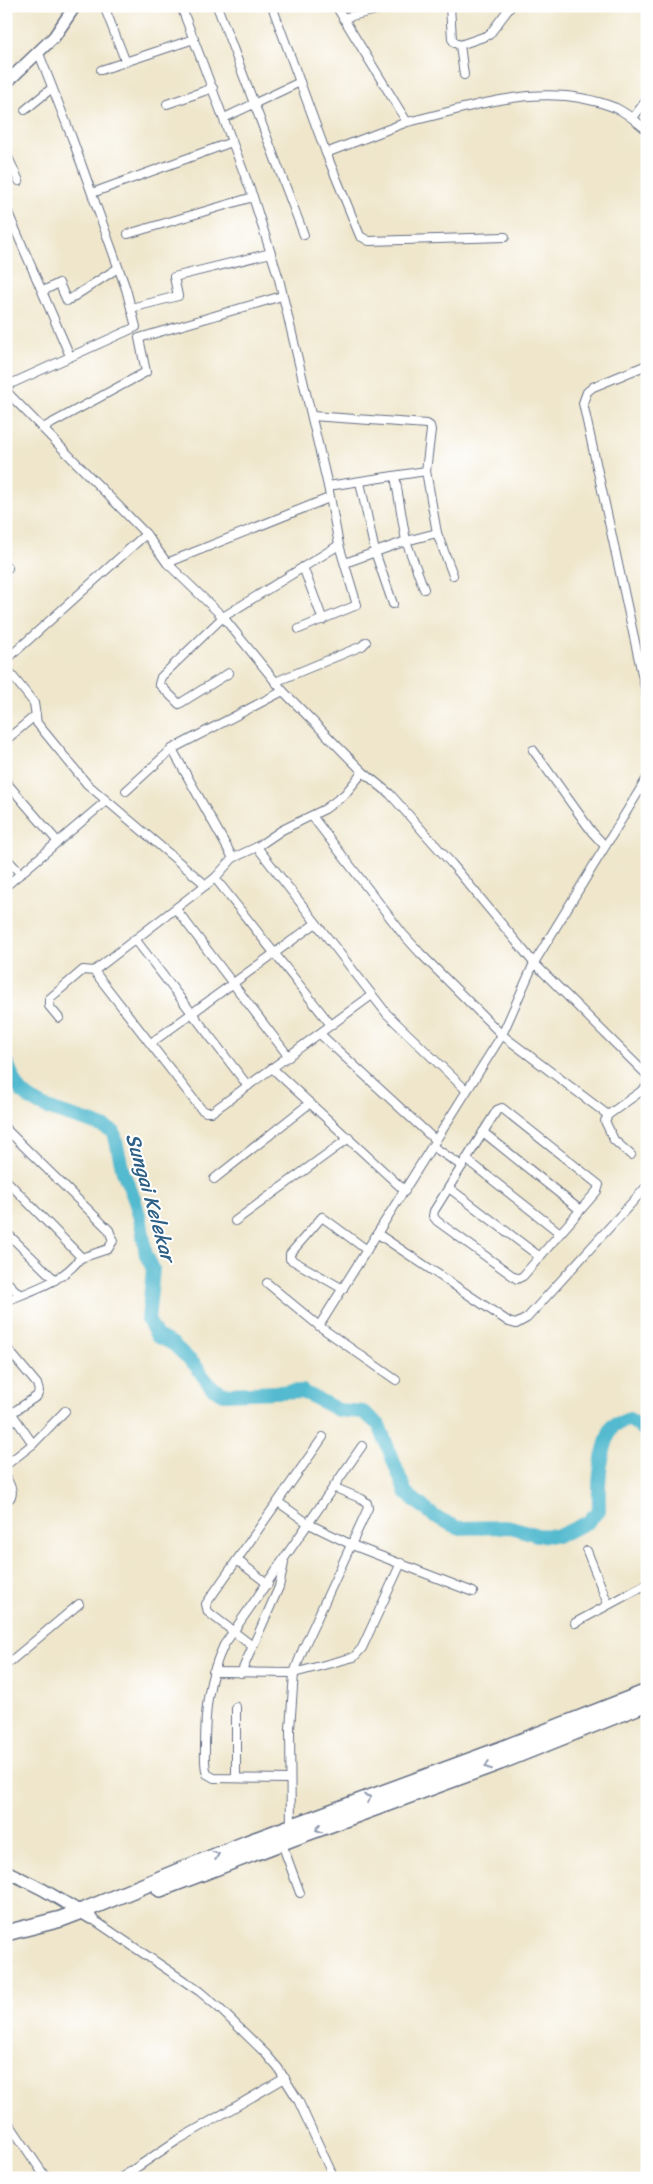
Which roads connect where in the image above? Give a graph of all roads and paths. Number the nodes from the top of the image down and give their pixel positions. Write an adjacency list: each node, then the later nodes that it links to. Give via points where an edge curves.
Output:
1 (74, 6): 13 (street, via 54,37)
2 (104, 6): 14 (street)
3 (181, 6): 11 (street)
4 (217, 6): 23 (street)
5 (272, 6): 17 (street)
6 (336, 6): 10 (street)
7 (393, 6): 10 (street)
8 (450, 6): 12 (street, via 452,39)
9 (511, 6): 12 (street, via 489,35)
10 (343, 18): 27 (street)
11 (194, 39): 14 (street); 20 (street)
12 (460, 45): 16 (street)
13 (38, 51): 18 (street); 19 (street)
14 (125, 60): 15 (street)
15 (101, 70)
16 (464, 75)
17 (300, 82): 23 (street); 31 (street)
18 (6, 83)
19 (52, 88): 24 (street); 33 (street)
20 (212, 88): 22 (street); 25 (street)
21 (647, 99): 26 (street)
22 (168, 104)
23 (254, 104): 25 (street); 37 (street)
24 (25, 110)
25 (224, 118): 29 (street)
26 (633, 118): 27 (street, via 616,108 574,96 539,94); 28 (street)
27 (407, 122): 31 (street)
28 (647, 130)
29 (232, 142): 33 (street); 34 (street)
30 (6, 153): 32 (street)
31 (326, 153): 38 (street, via 363,239)
32 (19, 182)
33 (92, 193): 40 (street)
34 (253, 197): 36 (street); 39 (street)
35 (6, 208): 41 (street)
36 (128, 234)
37 (304, 235)
38 (505, 237)
39 (270, 253): 42 (street); 43 (street, via 174,277 178,296)
40 (118, 268): 41 (street, via 67,301 59,283); 43 (street)
41 (43, 291): 46 (street)
42 (282, 296): 45 (street); 50 (street)
43 (131, 308): 44 (street)
44 (136, 327): 45 (street); 46 (street)
45 (139, 338): 51 (street, via 146,372)
46 (70, 356): 48 (street)
47 (647, 365): 77 (street, via 593,387 583,403)
48 (6, 386)
49 (6, 391): 51 (street)
50 (312, 416): 52 (street, via 428,424 431,430); 55 (street)
51 (42, 428): 58 (street)
52 (426, 471): 53 (street); 57 (street)
53 (395, 476): 54 (street); 59 (street)
54 (360, 482): 55 (street); 61 (street)
55 (328, 486): 56 (street)
56 (330, 498): 60 (street); 62 (street)
57 (437, 533): 59 (street); 65 (street)
58 (146, 534): 62 (street); 72 (street)
59 (406, 541): 61 (street); 66 (street)
60 (339, 545): 63 (street); 64 (street)
61 (375, 552): 63 (street); 67 (street)
62 (167, 563): 68 (street)
63 (345, 563): 69 (street, via 356,605)
64 (303, 567): 68 (street); 69 (street)
65 (453, 575)
66 (424, 590)
67 (393, 604)
68 (223, 617): 74 (street, via 161,677 159,684 179,704); 75 (street)
69 (323, 620): 70 (street)
70 (298, 629)
71 (366, 642): 75 (street)
72 (6, 660)
73 (6, 668): 78 (street, via 34,703)
74 (229, 673)
75 (275, 682): 76 (street)
76 (283, 691): 80 (street); 82 (street)
77 (647, 697)
78 (36, 715): 79 (street); 86 (street, via 37,723 77,772)
79 (6, 740)
80 (172, 749): 85 (street); 92 (street)
81 (533, 750): 89 (street)
82 (363, 772): 87 (street, via 340,798); 101 (street, via 396,800)
83 (647, 778): 89 (street)
84 (6, 782): 88 (street)
85 (126, 791)
86 (106, 801): 88 (street); 95 (street)
87 (312, 816): 90 (street, via 282,830); 109 (street, via 410,943)
88 (58, 842): 93 (street)
89 (605, 846): 101 (street)
90 (257, 847): 92 (street); 98 (street)
91 (6, 858): 93 (street)
92 (233, 858): 94 (street)
93 (21, 874): 96 (street)
94 (215, 878): 95 (street); 100 (street)
95 (206, 885): 97 (street)
96 (6, 886)
97 (176, 908): 99 (street); 103 (street)
98 (316, 923): 100 (street); 104 (street)
99 (135, 939): 102 (street); 105 (street)
100 (274, 951): 103 (street); 107 (street)
101 (534, 963): 109 (street); 113 (street)
102 (94, 971): 106 (street, via 82,970 49,999 49,1006); 110 (street)
103 (232, 982): 105 (street); 111 (street)
104 (372, 995): 107 (street); 116 (street, via 398,1025)
105 (192, 1012): 110 (street); 114 (street)
106 (59, 1018)
107 (331, 1025): 108 (street)
108 (320, 1034): 111 (street); 122 (street)
109 (502, 1034): 116 (street); 118 (street)
110 (150, 1043): 114 (street, via 204,1112 212,1112)
111 (289, 1057): 112 (street)
112 (273, 1069): 114 (street); 117 (street)
113 (647, 1075)
114 (248, 1086)
115 (647, 1087): 118 (street)
116 (466, 1090): 122 (street)
117 (310, 1103): 121 (street); 125 (street)
118 (608, 1115): 123 (street, via 606,1125 614,1140)
119 (6, 1129): 137 (street, via 109,1230 113,1241 108,1249)
120 (483, 1132): 124 (street); 130 (street); 130 (street, via 497,1110 504,1108 596,1181 599,1185 597,1191)
121 (349, 1138): 129 (street); 131 (street)
122 (433, 1143): 124 (street); 129 (street)
123 (631, 1155)
124 (464, 1163): 128 (street); 133 (street)
125 (214, 1179)
126 (6, 1180): 137 (street)
127 (647, 1186): 134 (street, via 527,1318 516,1324)
128 (449, 1188): 136 (street); 136 (street, via 434,1212 437,1221 515,1279 521,1278)
129 (405, 1191): 134 (street)
130 (580, 1210): 133 (street)
131 (235, 1220)
132 (6, 1232): 138 (street)
133 (560, 1233): 136 (street)
134 (378, 1234): 135 (street)
135 (367, 1250): 141 (street); 141 (street, via 322,1217 290,1254 290,1259)
136 (540, 1257)
137 (81, 1258): 138 (street)
138 (55, 1280): 142 (street)
139 (6, 1281): 142 (street)
140 (266, 1283): 144 (street)
141 (343, 1289): 144 (street)
142 (20, 1295): 143 (street)
143 (6, 1301)
144 (320, 1326): 146 (street)
145 (6, 1347): 149 (street, via 39,1387 37,1396)
146 (396, 1380)
147 (6, 1405): 149 (street)
148 (65, 1411): 151 (street)
149 (9, 1415): 151 (street)
150 (323, 1437): 157 (street)
151 (33, 1444): 153 (street)
152 (362, 1446): 155 (street)
153 (6, 1465)
154 (6, 1477): 156 (street, via 13,1493)
155 (333, 1487): 158 (street); 159 (street, via 367,1503)
156 (6, 1501)
157 (278, 1502): 158 (street); 161 (street)
158 (309, 1524): 159 (street); 162 (street)
159 (352, 1545): 163 (street); 175 (street)
160 (588, 1551): 168 (street)
161 (237, 1560): 164 (street); 170 (street, via 205,1606)
162 (284, 1561): 164 (street); 171 (street, via 279,1587)
163 (401, 1563): 166 (street); 175 (street, via 358,1655)
164 (268, 1584): 170 (street)
165 (647, 1584): 168 (street)
166 (473, 1592)
167 (79, 1604): 172 (street)
168 (608, 1604): 169 (street)
169 (575, 1624)
170 (233, 1632): 171 (street); 173 (street)
171 (251, 1645): 174 (street)
172 (6, 1665)
173 (213, 1672): 174 (street); 179 (street, via 206,1708 206,1771 214,1778)
174 (240, 1672): 175 (street)
175 (294, 1673): 180 (street)
176 (647, 1692): 181 (highway)
177 (647, 1703): 181 (highway, one-way to 181)
178 (236, 1707): 179 (street)
179 (236, 1778): 180 (street)
180 (290, 1779): 182 (street)
181 (421, 1785): 182 (highway)
182 (285, 1834): 184 (street); 185 (highway)
183 (6, 1871): 185 (street)
184 (300, 1893)
185 (85, 1915): 186 (highway); 187 (highway); 188 (street, via 210,2000 265,2053)
186 (6, 1933)
187 (6, 1942)
188 (285, 2078): 191 (street, via 176,2141); 192 (street)
189 (6, 2119): 190 (street)
190 (46, 2178)
191 (122, 2178)
192 (334, 2178)

